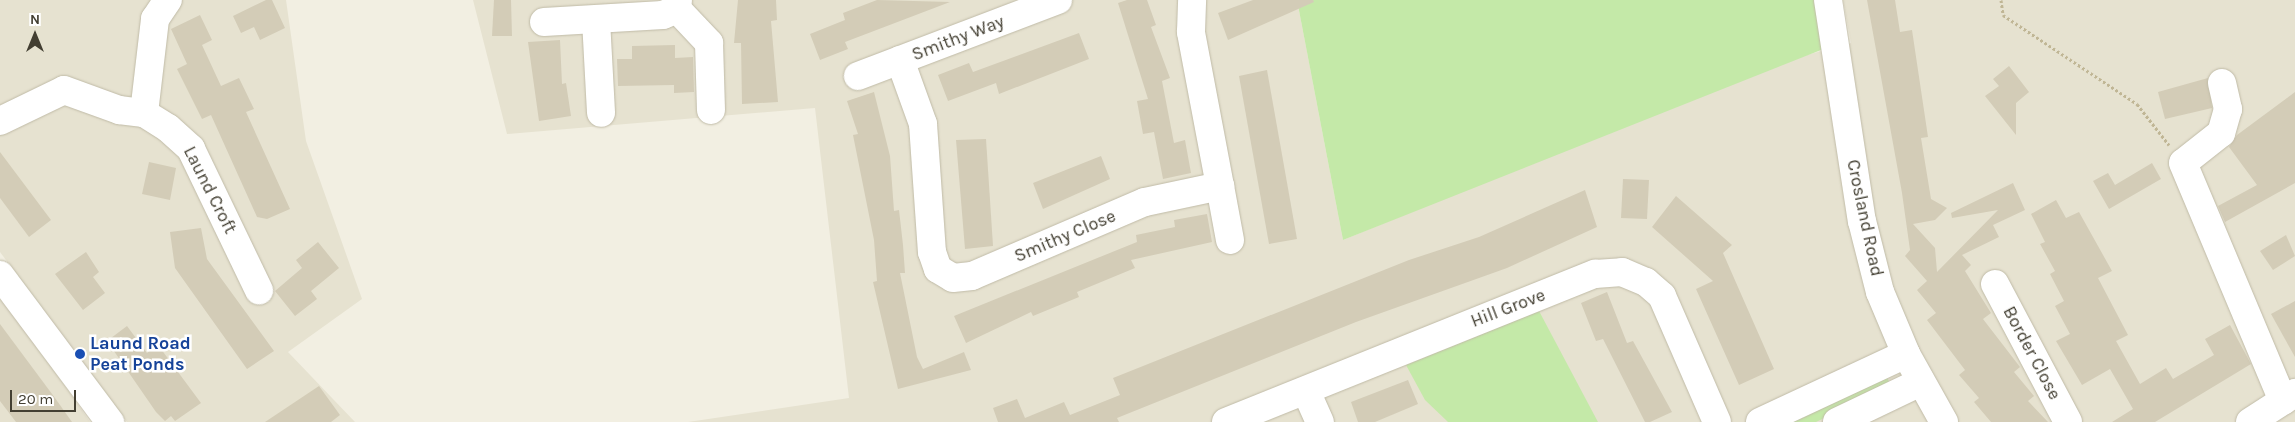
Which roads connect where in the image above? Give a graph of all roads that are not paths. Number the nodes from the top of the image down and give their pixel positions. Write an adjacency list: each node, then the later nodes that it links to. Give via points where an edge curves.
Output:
1 (168, 0): 12 (street, via 155,19)
2 (1058, 0): 8 (street, Smithy Way)
3 (1192, 0): 15 (street, via 1191,32)
4 (1828, 0): 20 (street, Crosland Road, via 1862,221 1880,292)
5 (678, 4): 6 (street, via 663,15); 11 (street, via 709,43)
6 (596, 20): 7 (street); 13 (street)
7 (544, 22)
8 (900, 60): 9 (street, Smithy Way); 15 (street, Smithy Close, via 923,124 932,252 938,269 953,278 972,276 1145,202)
9 (858, 76)
10 (2222, 83): 23 (street, via 2228,109 2221,133 2183,163)
11 (711, 110)
12 (144, 113): 14 (street, Laund Croft, via 119,110 64,90); 19 (street, Laund Croft, via 181,136 191,149)
13 (601, 113)
14 (0, 121)
15 (1220, 186): 16 (street)
16 (1230, 240)
17 (0, 275): 24 (street)
18 (1995, 284): 31 (street, Border Close)
19 (259, 290)
20 (1906, 354): 21 (street, Crosland Road); 28 (street)
21 (1921, 382): 29 (street); 30 (street, Crosland Road)
22 (1306, 391): 25 (street, Hill Grove); 26 (street); 27 (street, Hill Grove, via 1383,356 1595,274 1622,272 1646,282 1662,296)
23 (2289, 397): 32 (street)
24 (110, 422)
25 (1226, 422)
26 (1320, 422)
27 (1717, 422)
28 (1760, 422)
29 (1837, 422)
30 (1944, 422)
31 (2068, 422)
32 (2250, 422)

